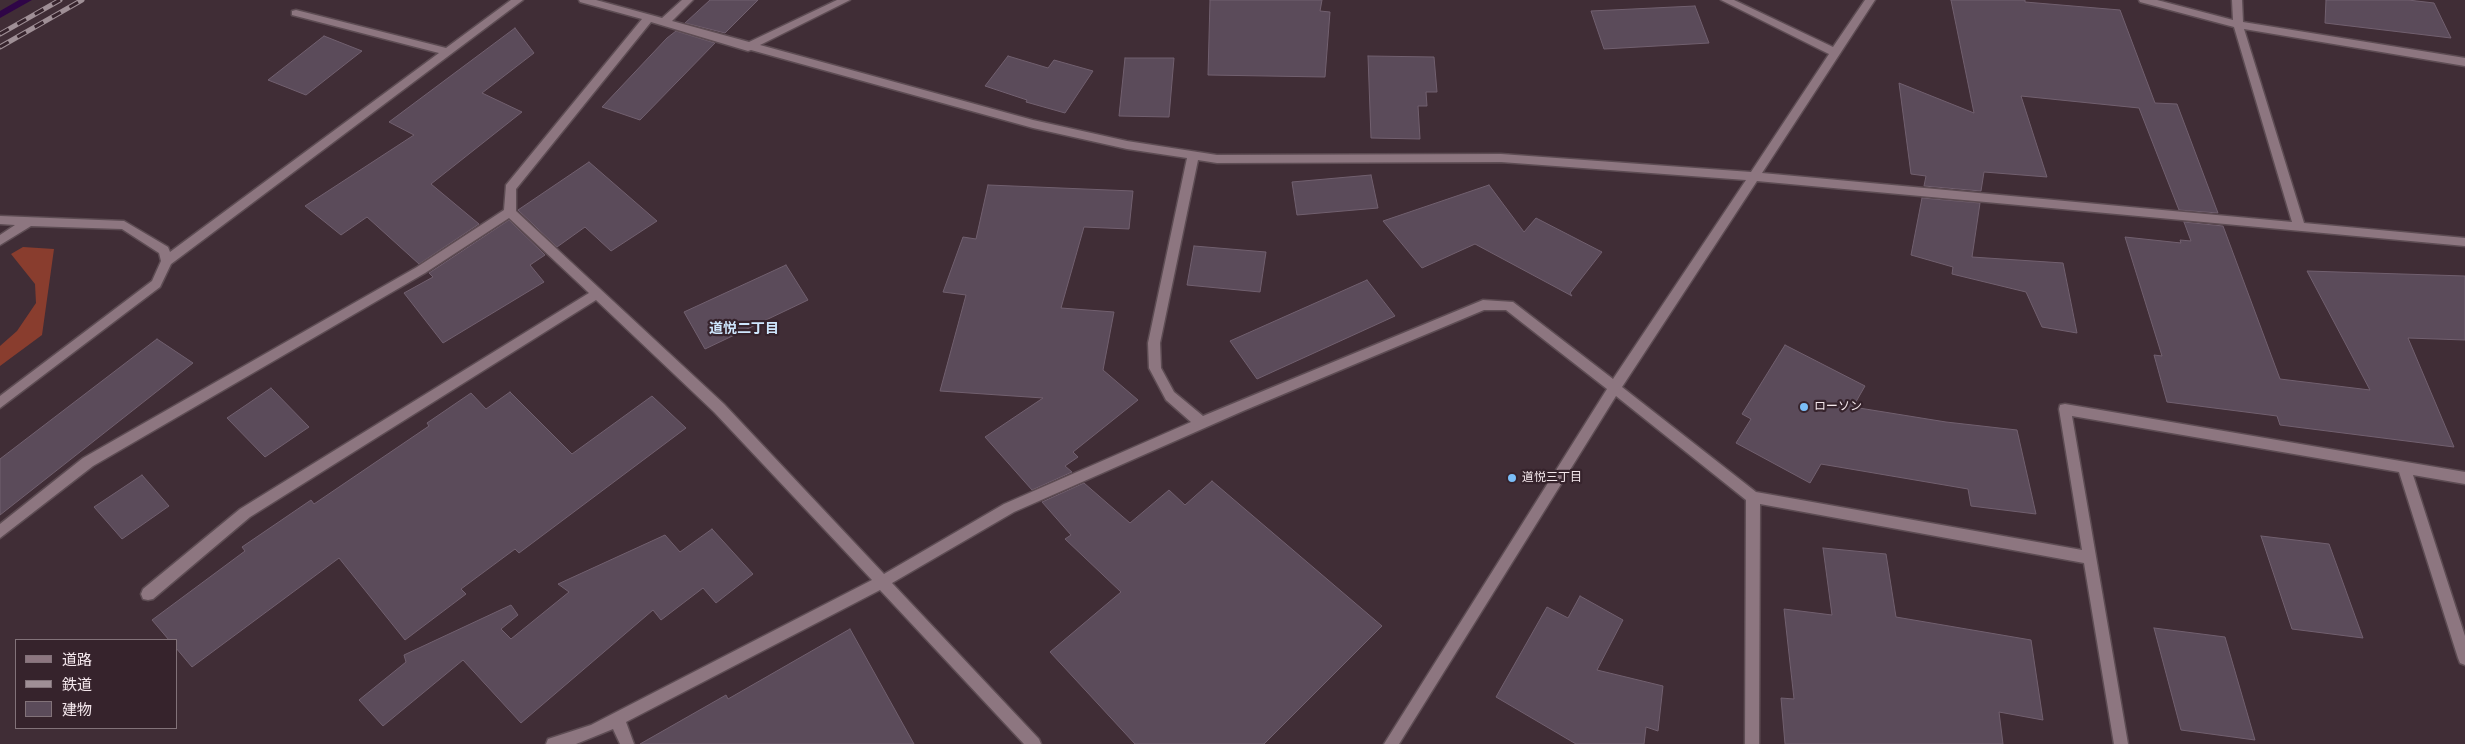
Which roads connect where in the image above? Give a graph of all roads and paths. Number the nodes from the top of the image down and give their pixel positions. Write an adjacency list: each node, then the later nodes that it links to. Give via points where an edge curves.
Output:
1 (518, 0): 14 (street)
2 (584, 0): 10 (street)
3 (688, 0): 11 (street)
4 (845, 0): 13 (street)
5 (1726, 0): 15 (street)
6 (1870, 0): 15 (street)
7 (2144, 0): 12 (street)
8 (2238, 0): 12 (street)
9 (296, 12): 14 (street)
10 (649, 18): 11 (street); 19 (street, via 510,188)
11 (663, 23): 13 (street)
12 (2238, 25): 16 (street); 22 (street)
13 (748, 47): 17 (street, via 1033,124)
14 (447, 52): 25 (street)
15 (1836, 53): 18 (street)
16 (2465, 62)
17 (1193, 156): 18 (street, via 1217,159 1501,158); 29 (street, via 1154,351 1155,368 1170,396)
18 (1752, 176): 22 (street); 27 (street)
19 (510, 212): 26 (street); 33 (street, via 421,270 88,462)
20 (0, 220): 21 (street)
21 (29, 221): 23 (street); 25 (street, via 124,225 164,250)
22 (2299, 226): 24 (street)
23 (0, 241)
24 (2465, 242)
25 (167, 261): 28 (street, via 156,284)
26 (597, 294): 35 (street, via 719,408); 36 (street, via 245,514)
27 (1614, 388): 29 (street, via 1509,305 1484,305); 32 (street); 42 (street)
28 (0, 403)
29 (1202, 423): 35 (street, via 1009,508)
30 (2404, 468): 31 (street); 34 (street, via 2065,409); 37 (street)
31 (2465, 478)
32 (1754, 497): 34 (street); 43 (street)
33 (0, 532)
34 (2090, 558): 44 (street)
35 (882, 582): 38 (street); 41 (street)
36 (148, 594)
37 (2465, 658)
38 (617, 718): 39 (street); 40 (street)
39 (553, 744)
40 (627, 744)
41 (1033, 744)
42 (1391, 744)
43 (1752, 744)
44 (2121, 744)

